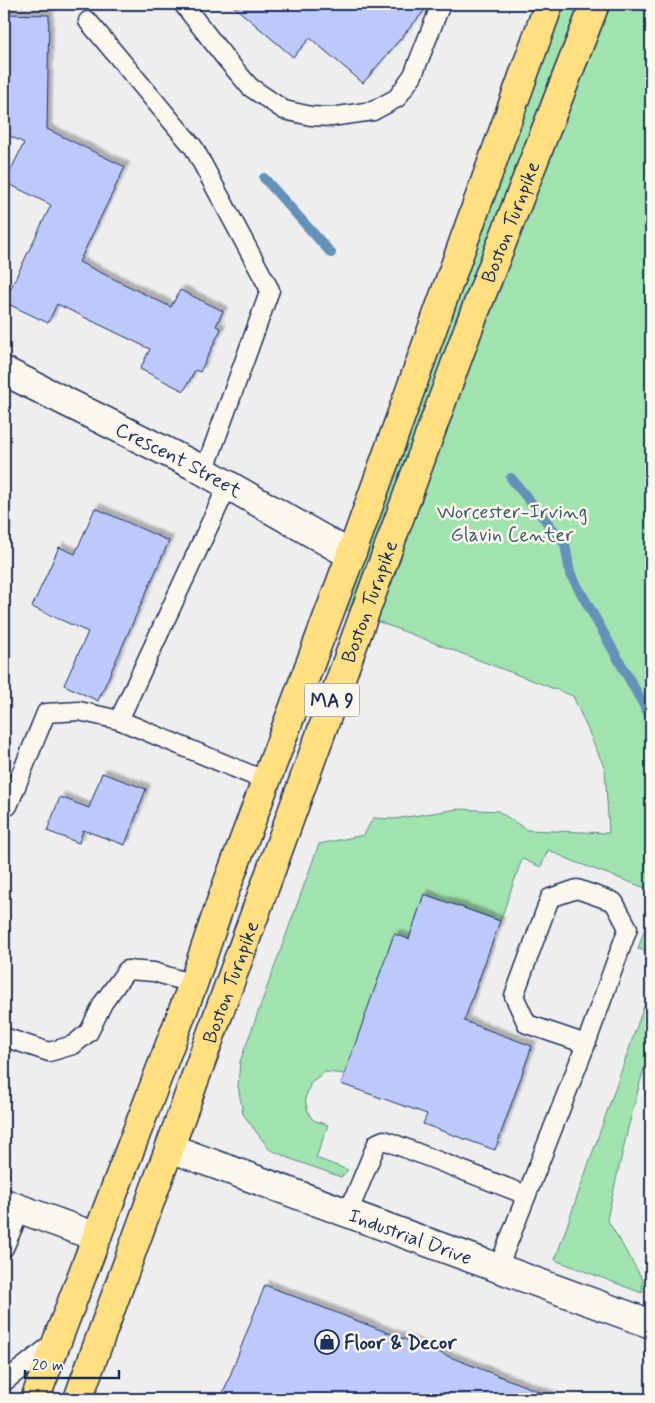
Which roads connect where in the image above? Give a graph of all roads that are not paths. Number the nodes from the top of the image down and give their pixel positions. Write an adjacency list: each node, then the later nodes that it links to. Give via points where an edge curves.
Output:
1 (183, 4): 2 (lane, via 250,87 284,110 331,117 373,112 396,98 413,74)
2 (441, 4)
3 (549, 4): 9 (highway, Boston Turnpike / MA 9)
4 (595, 4): 16 (highway, Boston Turnpike / MA 9, via 468,327)
5 (88, 21): 7 (lane, via 194,148 270,290)
6 (4, 371): 7 (street, Crescent Street)
7 (204, 472): 8 (street, Crescent Street)
8 (228, 485): 9 (street, Crescent Street); 10 (lane)
9 (350, 554): 11 (highway, Boston Turnpike / MA 9)
10 (119, 720): 11 (lane); 12 (lane, via 79,711 46,712)
11 (266, 781): 13 (highway, Boston Turnpike / MA 9)
12 (8, 806)
13 (193, 984): 14 (lane, via 154,972 127,970 103,1003 89,1032 72,1045 49,1052); 20 (highway, Boston Turnpike / MA 9)
14 (4, 1037)
15 (586, 1044): 15 (lane, via 628,928 614,902 577,889 550,898 514,996 527,1024); 17 (lane)
16 (170, 1148): 19 (street, Industrial Drive); 27 (highway, Boston Turnpike / MA 9)
17 (524, 1202): 19 (lane, via 521,1193 384,1140 377,1143); 22 (lane)
18 (12, 1206): 20 (street); 21 (lane)
19 (348, 1213): 22 (street, Industrial Drive)
20 (97, 1237): 24 (highway, Boston Turnpike / MA 9)
21 (4, 1248)
22 (498, 1268): 23 (street, Industrial Drive)
23 (651, 1324)
24 (58, 1339): 25 (lane); 26 (highway, Boston Turnpike / MA 9)
25 (4, 1382)
26 (35, 1399)
27 (78, 1399)

